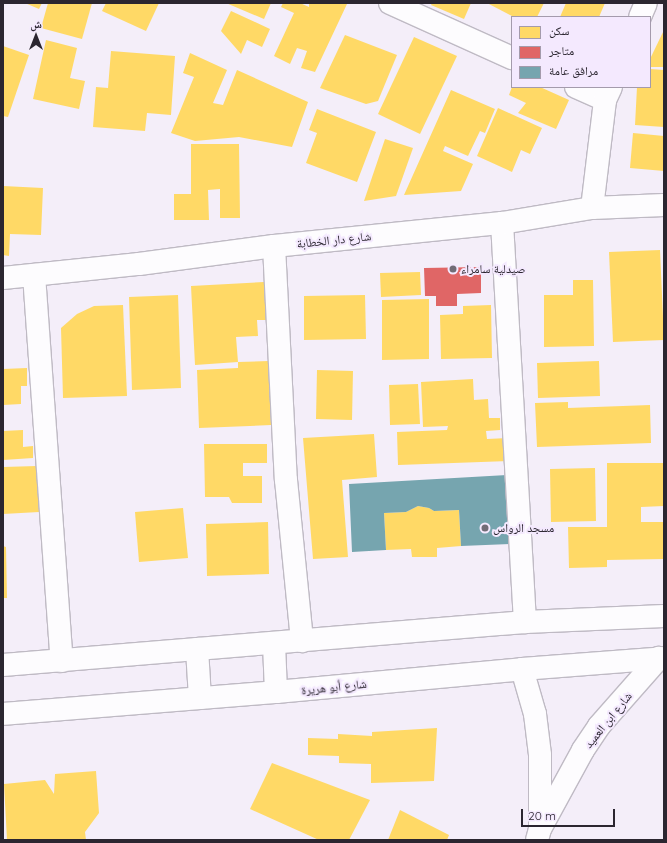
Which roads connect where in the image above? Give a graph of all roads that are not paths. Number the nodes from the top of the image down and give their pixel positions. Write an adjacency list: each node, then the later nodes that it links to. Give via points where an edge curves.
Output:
1 (390, 3): 4 (main road)
2 (646, 3): 3 (main road)
3 (640, 16)
4 (511, 58)
5 (581, 88): 6 (main road)
6 (608, 94): 8 (main road)
7 (664, 205): 8 (main road, شارع دار الخطابة)
8 (592, 208): 9 (main road, شارع دار الخطابة)
9 (502, 224): 10 (main road, شارع دار الخطابة); 14 (main road)
10 (274, 246): 11 (main road, شارع دار الخطابة); 15 (main road, via 286,480)
11 (34, 275): 12 (main road, شارع دار الخطابة); 19 (main road)
12 (3, 278)
13 (664, 616): 14 (main road)
14 (525, 622): 15 (main road)
15 (302, 641): 16 (main road)
16 (274, 644): 17 (main road); 22 (main road)
17 (197, 649): 19 (main road); 23 (main road)
18 (662, 658): 21 (main road, شارع أبو هريرة); 25 (main road, شارع ابن العميد, via 599,726 583,750)
19 (62, 661): 20 (main road)
20 (3, 665)
21 (522, 669): 22 (main road, شارع أبو هريرة); 25 (main road, شارع ابن العميد, via 535,714 540,755)
22 (276, 692): 23 (main road, شارع أبو هريرة)
23 (200, 698): 24 (main road, شارع أبو هريرة)
24 (3, 714)
25 (538, 834)

